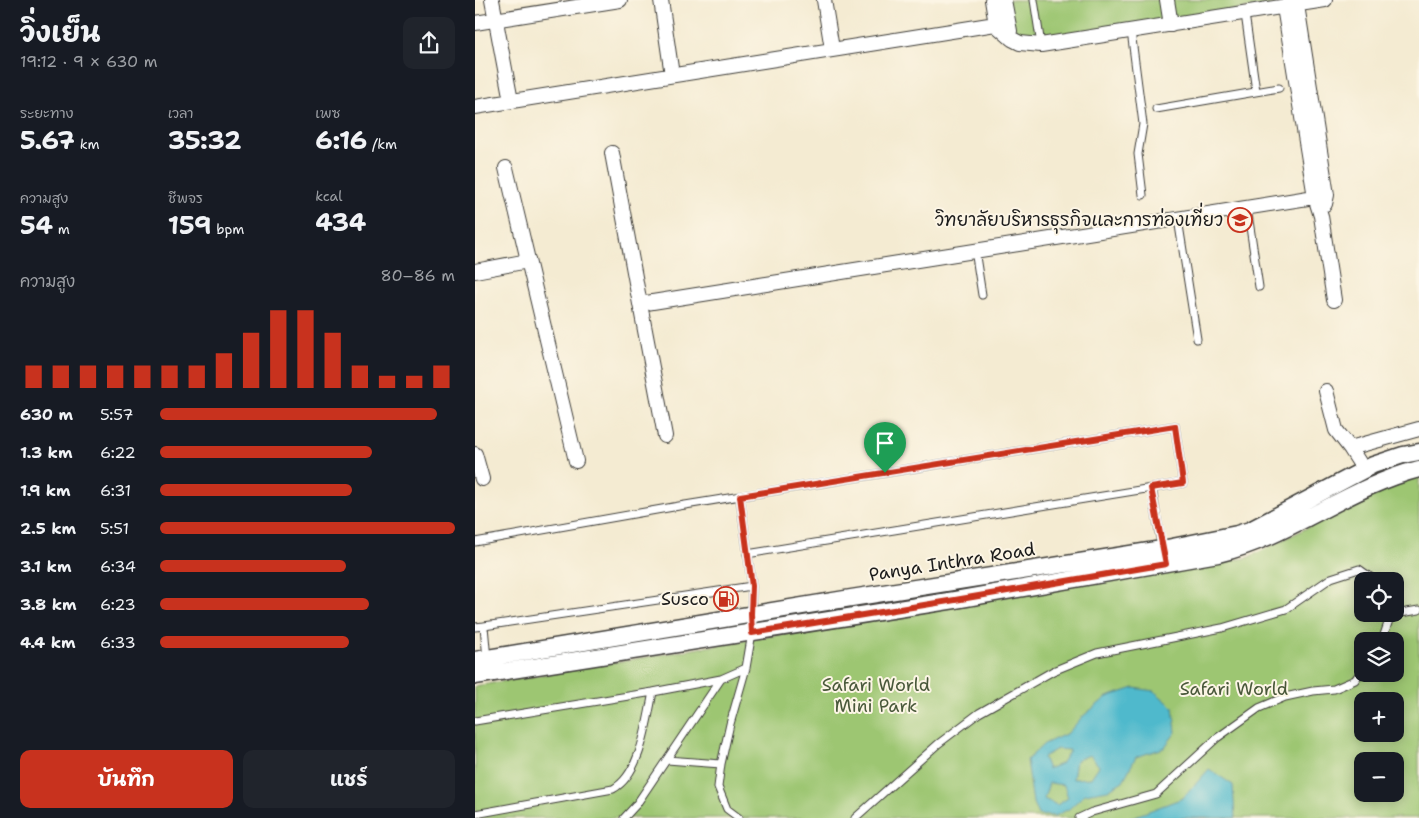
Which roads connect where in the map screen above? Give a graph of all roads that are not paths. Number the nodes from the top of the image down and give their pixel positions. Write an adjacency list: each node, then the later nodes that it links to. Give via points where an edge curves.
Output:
1 (492, 0): 12 (street)
2 (620, 0): 12 (street)
3 (661, 0): 19 (street)
4 (824, 0): 18 (street)
5 (992, 0): 14 (street)
6 (1004, 0): 14 (street)
7 (1034, 0): 17 (lane)
8 (1167, 0): 15 (street)
9 (1325, 0): 10 (street)
10 (1291, 6): 11 (street); 28 (street)
11 (1245, 14): 15 (street); 21 (lane)
12 (495, 20): 13 (street); 22 (street)
13 (475, 23)
14 (1002, 23): 17 (street, via 1012,38); 18 (street)
15 (1171, 25): 16 (street)
16 (1131, 31): 17 (street); 27 (lane, via 1143,124 1138,154)
17 (1041, 46)
18 (832, 49): 19 (street)
19 (672, 75): 22 (street)
20 (1279, 88): 21 (lane)
21 (1257, 92): 24 (lane)
22 (511, 101): 23 (street)
23 (475, 107)
24 (1156, 109)
25 (612, 153): 37 (street)
26 (506, 168): 32 (street)
27 (1143, 195)
28 (1321, 196): 29 (street); 36 (street)
29 (1247, 207): 30 (street); 34 (lane)
30 (1178, 219): 31 (street); 38 (lane)
31 (975, 250): 35 (lane); 37 (street)
32 (528, 261): 33 (street); 45 (street)
33 (475, 271)
34 (1259, 287)
35 (982, 295)
36 (1334, 300)
37 (640, 304): 41 (street)
38 (1197, 339)
39 (1326, 390): 42 (street, via 1337,430)
40 (1419, 430): 42 (street)
41 (665, 436)
42 (1351, 448): 47 (street)
43 (1419, 452): 47 (street, Panya Inthra Road)
44 (475, 454): 48 (street)
45 (576, 460)
46 (1419, 469): 53 (street, Panya Inthra Road, via 1374,485 1243,548)
47 (1364, 470): 53 (street, Panya Inthra Road, via 1250,530)
48 (482, 479)
49 (1151, 488): 50 (lane, via 1183,483 1175,426); 52 (lane); 53 (lane)
50 (740, 496): 51 (lane); 52 (lane)
51 (475, 542)
52 (747, 554): 55 (lane)
53 (1164, 556): 58 (street, Panya Inthra Road); 61 (street, Panya Inthra Road, via 955,600)
54 (1363, 572): 73 (lane, via 1359,569 1331,578 1286,609 1221,628 1097,652 1053,671 972,718)
55 (752, 586): 58 (lane); 59 (lane)
56 (1419, 610): 57 (lane)
57 (1404, 612)
58 (751, 614): 61 (lane); 62 (street, Panya Inthra Road)
59 (484, 626): 60 (lane); 62 (lane)
60 (475, 627)
61 (752, 633): 62 (street, Panya Inthra Road); 63 (lane)
62 (482, 667)
63 (746, 668): 64 (lane); 69 (lane)
64 (721, 679): 66 (lane); 68 (lane)
65 (1354, 680): 74 (lane, via 1334,689 1285,697 1259,708 1217,738 1157,794)
66 (653, 692): 67 (lane); 70 (lane, via 639,755 618,786)
67 (475, 722)
68 (667, 760): 69 (lane); 71 (lane)
69 (721, 764): 72 (lane, via 718,787 727,809)
70 (475, 814)
71 (624, 818)
72 (739, 818)
73 (855, 818)
74 (1079, 818)

